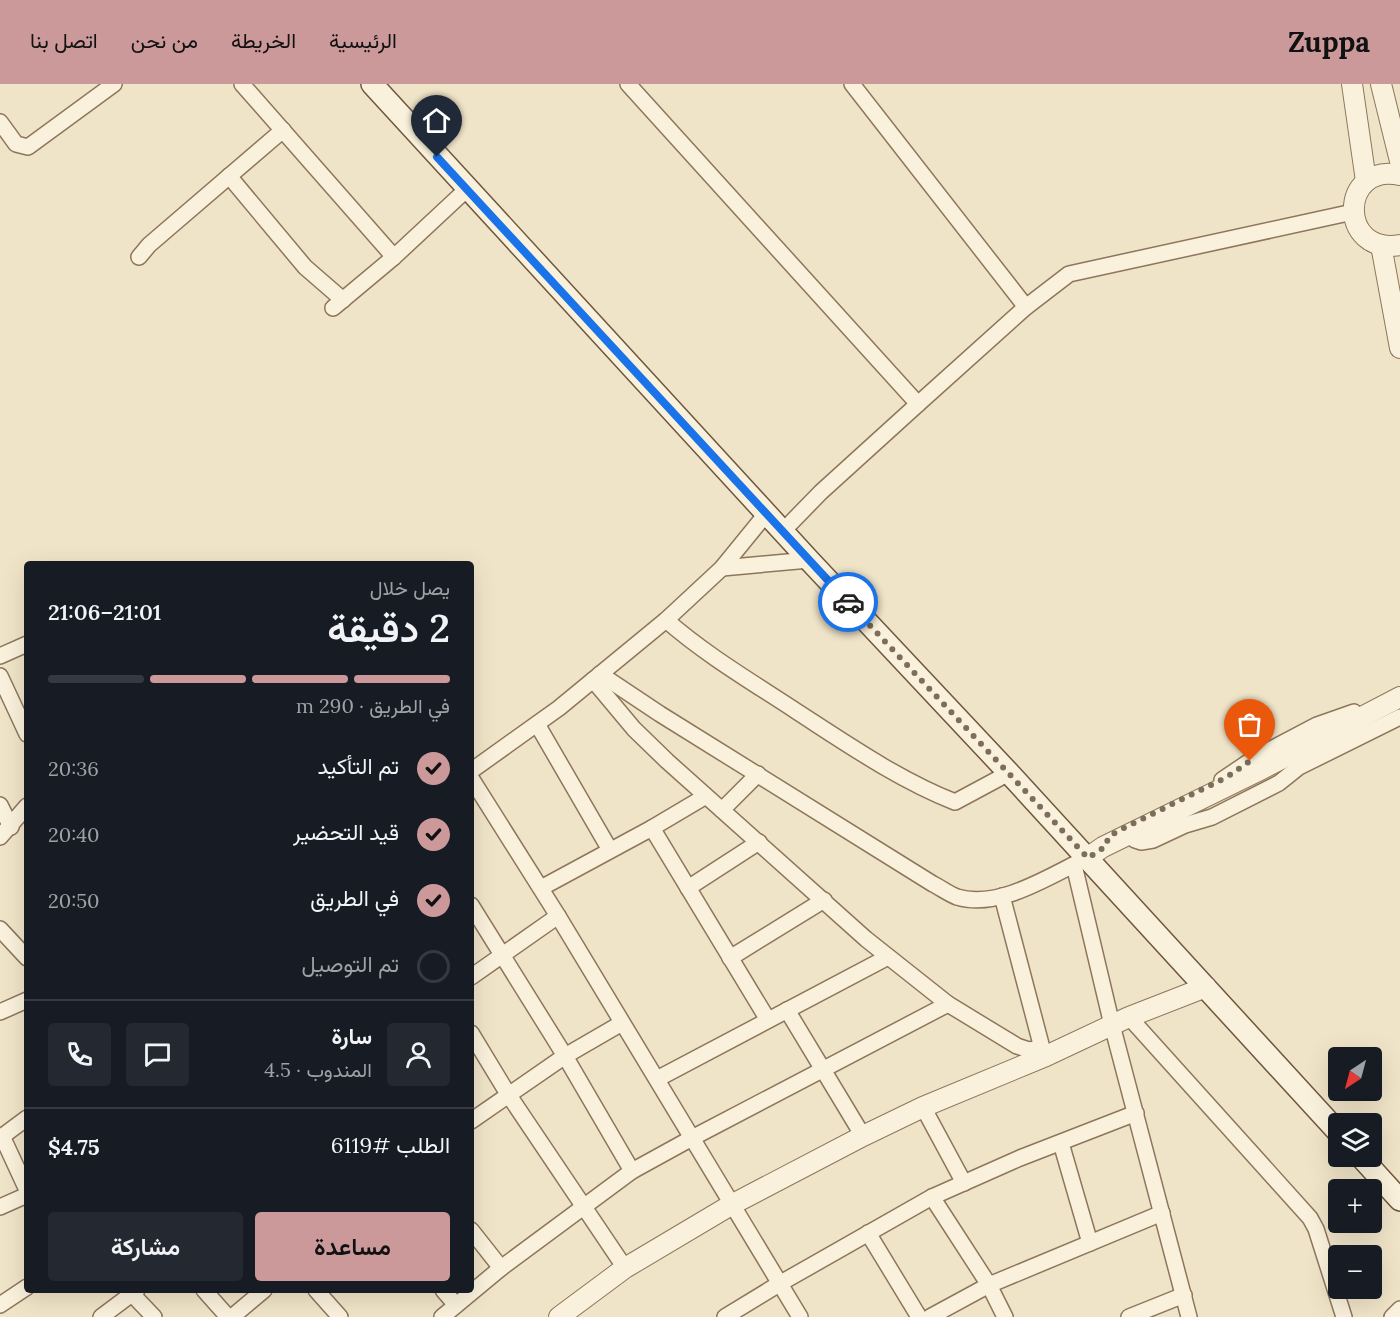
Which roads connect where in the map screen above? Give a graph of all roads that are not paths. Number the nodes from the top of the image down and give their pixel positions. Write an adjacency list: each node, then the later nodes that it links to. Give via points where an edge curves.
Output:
1 (114, 84): 8 (street, via 28,147 16,144)
2 (242, 84): 9 (street)
3 (372, 84): 14 (main road)
4 (628, 84): 21 (street)
5 (852, 84): 19 (street)
6 (1352, 84): 13 (street)
7 (1382, 84): 10 (street)
8 (0, 122)
9 (283, 130): 12 (street); 18 (street)
10 (1400, 160)
11 (1400, 175): 13 (street, via 1378,175)
12 (229, 176): 17 (street); 18 (street, via 338,304)
13 (1366, 182): 15 (street, via 1358,190)
14 (466, 189): 18 (street); 22 (main road)
15 (1353, 212): 16 (street, via 1362,234 1371,241); 19 (street, via 1069,274)
16 (1391, 245): 20 (street)
17 (139, 257)
18 (394, 257)
19 (1026, 307): 21 (street)
20 (1400, 348)
21 (918, 404): 23 (street)
22 (766, 514): 23 (main road); 25 (street)
23 (782, 532): 24 (main road)
24 (809, 560): 25 (street); 38 (main road)
25 (723, 568): 26 (street)
26 (666, 620): 30 (street); 38 (street, via 728,667 931,792 955,802)
27 (24, 645): 28 (street)
28 (0, 656)
29 (0, 676): 34 (street)
30 (596, 677): 36 (street); 39 (street); 41 (street, via 634,729)
31 (1400, 689): 49 (street, via 1256,757 1227,777 1116,832 1108,838)
32 (1400, 697): 49 (street)
33 (1400, 708): 47 (street)
34 (22, 710)
35 (1400, 717): 47 (street, via 1299,767 1279,783 1212,817 1153,840)
36 (537, 724): 37 (street); 50 (street)
37 (474, 769)
38 (1009, 773): 51 (main road)
39 (758, 774): 44 (street); 54 (street, via 957,897 979,901)
40 (474, 783): 52 (street)
41 (706, 796): 44 (street); 45 (street)
42 (0, 805): 46 (street)
43 (24, 810): 46 (street)
44 (722, 810): 48 (street)
45 (652, 828): 50 (street); 53 (street)
46 (5, 832)
47 (1135, 840): 51 (street, via 1108,854)
48 (759, 842): 53 (street); 55 (street)
49 (1106, 846): 51 (street)
50 (610, 850): 52 (street)
51 (1081, 861): 54 (street); 64 (main road); 70 (street)
52 (541, 888): 57 (street)
53 (688, 888): 62 (street)
54 (1002, 896): 73 (street)
55 (824, 900): 61 (street); 62 (street)
56 (474, 910): 59 (street)
57 (558, 916): 59 (street); 71 (street)
58 (0, 929): 60 (street)
59 (502, 954): 63 (street); 74 (street)
60 (24, 955)
61 (888, 957): 66 (street); 67 (street)
62 (730, 958): 69 (street)
63 (474, 975)
64 (1206, 987): 70 (street); 82 (main road)
65 (24, 1001): 68 (street)
66 (948, 1004): 73 (street, via 1017,1046); 75 (street)
67 (787, 1010): 69 (street); 75 (street)
68 (0, 1012)
69 (768, 1020): 76 (street)
70 (1121, 1021): 73 (street); 79 (street); 131 (street, via 1310,1218)
71 (622, 1023): 74 (street); 76 (street)
72 (474, 1038): 77 (street)
73 (1044, 1052): 78 (street)
74 (565, 1056): 77 (street); 88 (street)
75 (823, 1070): 83 (street); 85 (street)
76 (657, 1079): 85 (street)
77 (508, 1094): 80 (street); 95 (street)
78 (923, 1107): 83 (street); 89 (street)
79 (1136, 1113): 86 (street); 97 (street)
80 (474, 1119)
81 (24, 1120): 84 (street)
82 (1328, 1121)
83 (863, 1136): 94 (street)
84 (1, 1137): 90 (street)
85 (692, 1138): 88 (street); 94 (street)
86 (1060, 1143): 89 (street); 100 (street)
87 (1370, 1167): 93 (main road)
88 (632, 1171): 95 (street)
89 (964, 1183): 92 (street)
90 (24, 1186)
91 (24, 1194): 96 (street)
92 (932, 1197): 98 (street); 104 (street)
93 (1400, 1200)
94 (731, 1205): 102 (street); 103 (street)
95 (582, 1206): 101 (street); 102 (street)
96 (0, 1208)
97 (1162, 1213): 100 (street); 114 (street)
98 (868, 1233): 103 (street); 126 (street)
99 (474, 1234): 101 (street)
100 (1090, 1243): 104 (street)
101 (501, 1268): 106 (street)
102 (625, 1268): 123 (street)
103 (779, 1284): 124 (street); 125 (street)
104 (989, 1285): 127 (street); 128 (street)
105 (24, 1289): 115 (street)
106 (474, 1290)
107 (133, 1293): 118 (street)
108 (135, 1293): 119 (street)
109 (207, 1293): 120 (street)
110 (260, 1293): 120 (street)
111 (319, 1293): 121 (street)
112 (445, 1293): 116 (street)
113 (471, 1293): 116 (street)
114 (1184, 1295): 129 (street); 130 (street)
115 (0, 1305)
116 (456, 1305): 122 (street)
117 (1400, 1308): 132 (street)
118 (101, 1317)
119 (154, 1317)
120 (230, 1317)
121 (340, 1317)
122 (442, 1317)
123 (559, 1317)
124 (725, 1317)
125 (800, 1317)
126 (919, 1317)
127 (930, 1317)
128 (1005, 1317)
129 (1130, 1317)
130 (1189, 1317)
131 (1344, 1317)
132 (1392, 1317)

